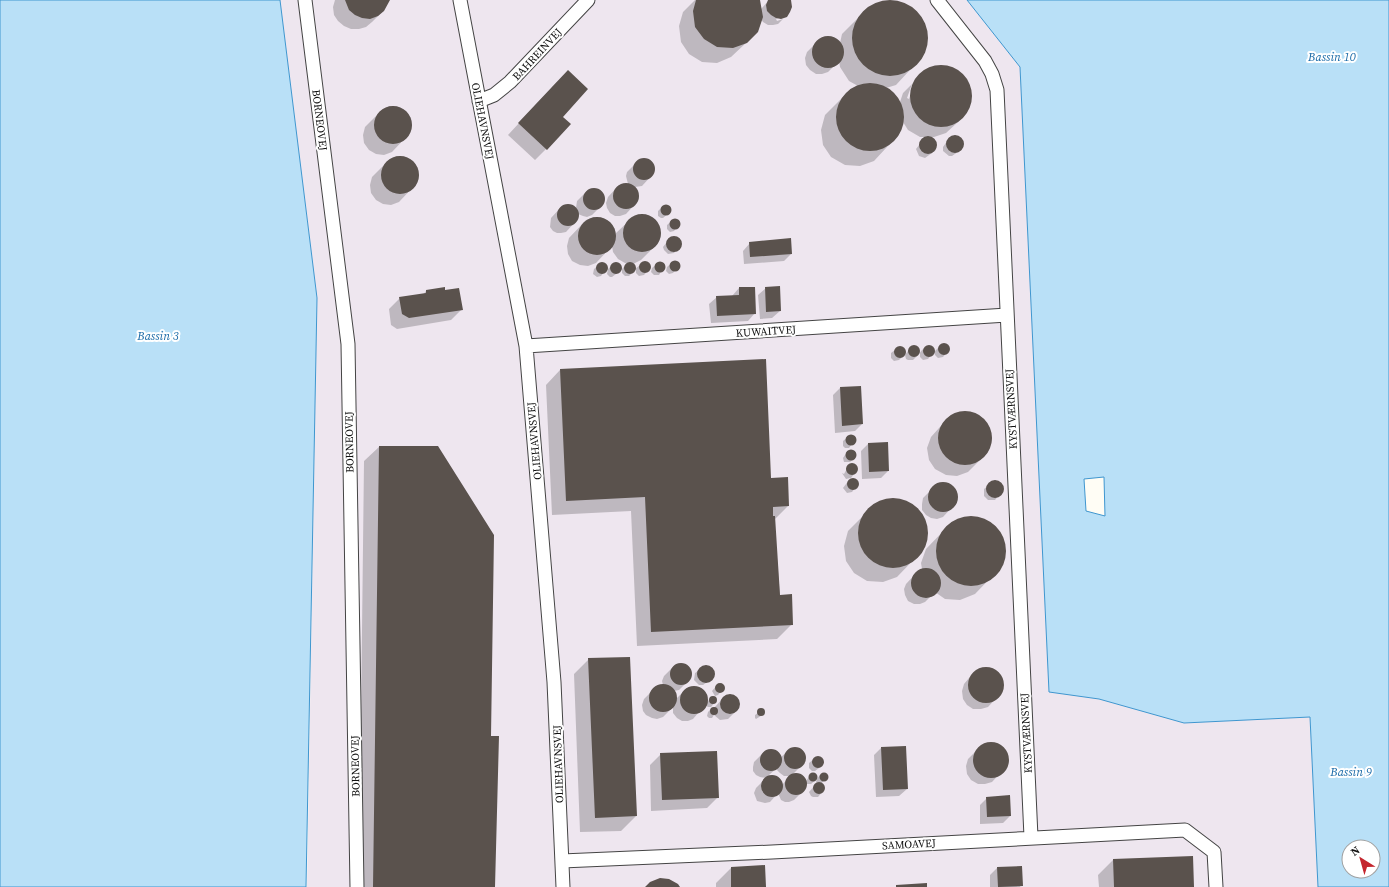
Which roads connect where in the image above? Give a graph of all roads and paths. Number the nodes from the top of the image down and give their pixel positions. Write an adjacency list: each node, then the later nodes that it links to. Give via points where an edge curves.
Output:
1 (305, 0): 10 (street, BORNEOVEJ, via 348,344)
2 (460, 0): 5 (street, OLIEHAVNSVEJ)
3 (588, 0): 5 (street, BAHREINVEJ, via 510,82 494,95)
4 (937, 0): 6 (street, KYSTVÆRNSVEJ, via 985,61 997,90)
5 (479, 100): 7 (street, OLIEHAVNSVEJ)
6 (1007, 315): 7 (street, KUWAITVEJ); 8 (street, KYSTVÆRNSVEJ)
7 (526, 346): 9 (street, OLIEHAVNSVEJ, via 554,682)
8 (1031, 838): 9 (street, SAMOAVEJ); 12 (street, SAMOAVEJ, via 1185,830 1214,852)
9 (562, 861): 11 (street, OLIEHAVNSVEJ)
10 (357, 887)
11 (563, 887)
12 (1216, 887)

